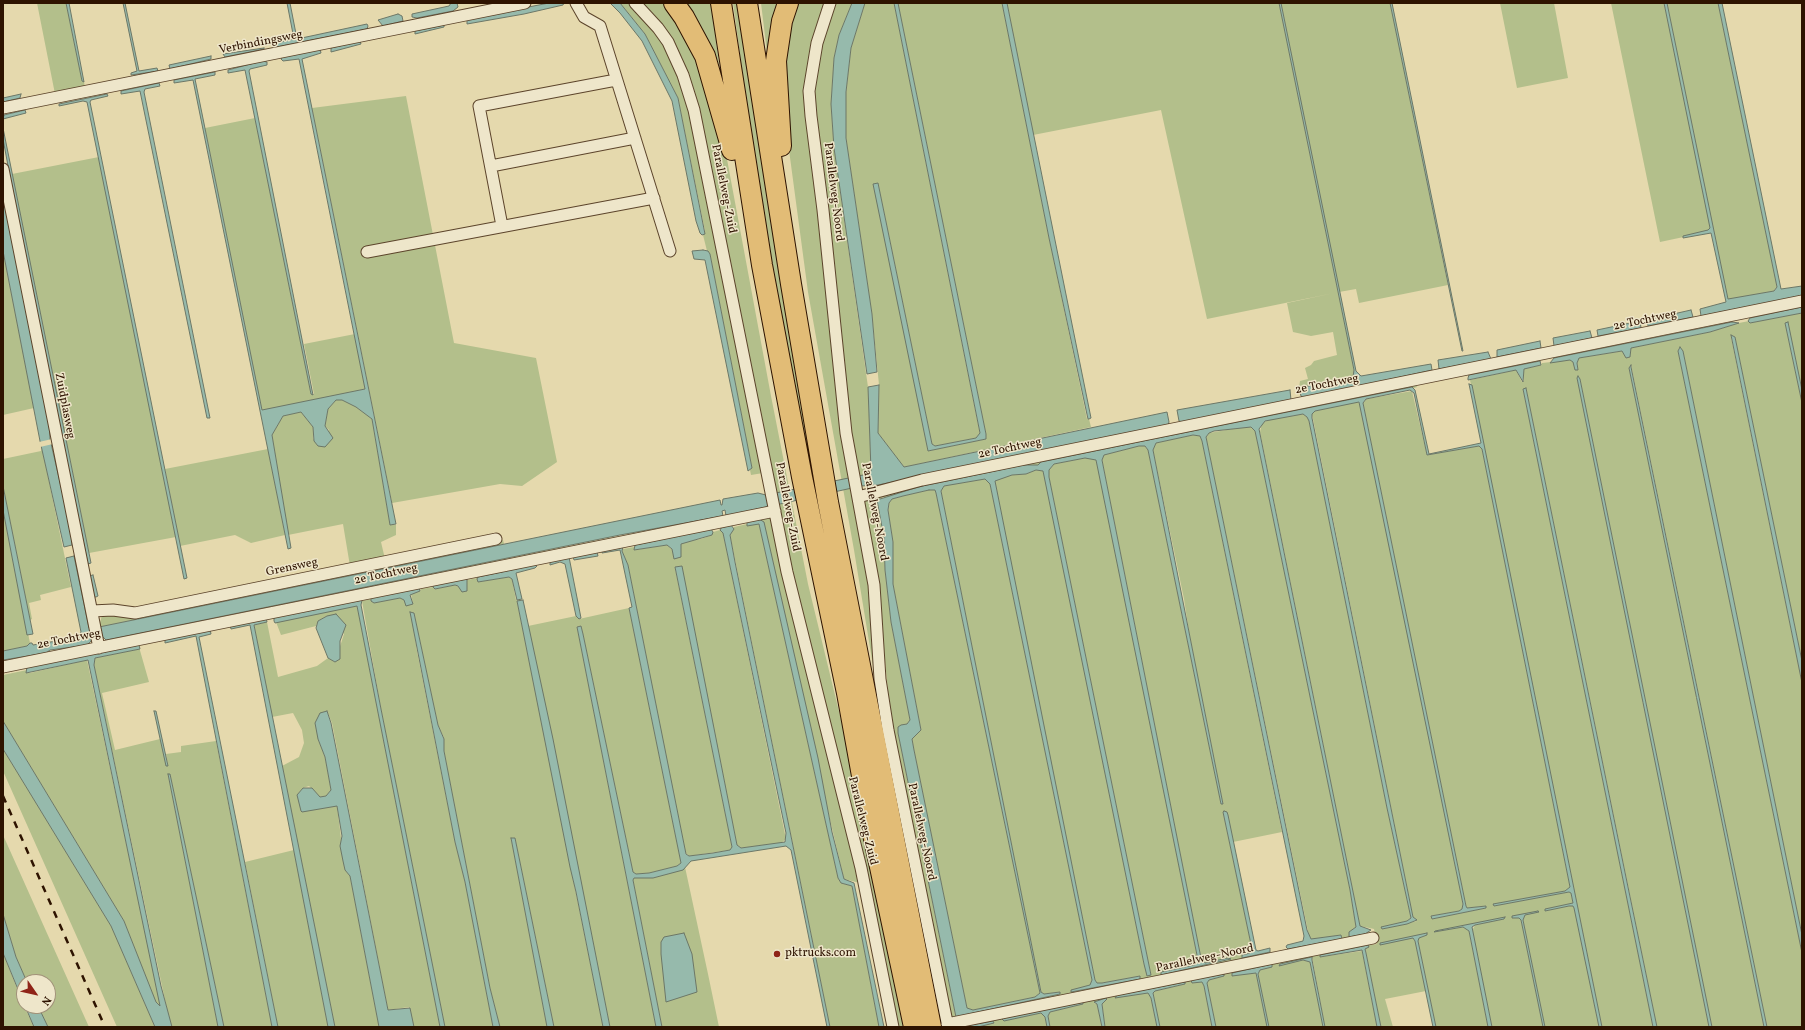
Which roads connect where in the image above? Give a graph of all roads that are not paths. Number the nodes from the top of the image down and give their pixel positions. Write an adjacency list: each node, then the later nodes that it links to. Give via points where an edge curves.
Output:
1 (525, 3): 10 (street, Verbindingsweg)
2 (576, 3): 9 (street, via 584,17 600,26)
3 (635, 3): 22 (street, Parallelweg-Zuid, via 668,42 683,75 694,110)
4 (674, 3): 18 (highway, via 705,56 729,136 751,247)
5 (721, 3): 18 (highway)
6 (747, 3): 19 (highway)
7 (788, 3): 19 (highway, via 782,21 776,61 779,126 795,266)
8 (830, 3): 21 (street, Parallelweg-Noord, via 812,62 809,91 846,433)
9 (616, 80): 11 (street); 12 (street, via 479,106)
10 (3, 108)
11 (635, 138): 12 (street); 14 (street)
12 (491, 166): 15 (street)
13 (3, 169): 24 (street, Zuidplasweg)
14 (654, 198): 15 (street); 16 (street)
15 (502, 226): 17 (street)
16 (670, 251)
17 (367, 252)
18 (762, 265): 30 (highway, via 870,820)
19 (791, 284): 28 (highway, via 828,502)
20 (1802, 302): 21 (street, 2e Tochtweg)
21 (857, 493): 28 (street, Parallelweg-Noord, via 874,585 880,679 888,730)
22 (775, 509): 25 (street, 2e Tochtweg); 29 (street, Parallelweg-Zuid, via 801,632 861,868)
23 (496, 539): 24 (street, Grensweg, via 135,613)
24 (92, 611): 25 (street, Zuidplasweg)
25 (99, 648): 26 (street, 2e Tochtweg)
26 (3, 667)
27 (1373, 938): 28 (street, Parallelweg-Noord)
28 (944, 1025)
29 (893, 1027)
30 (914, 1027)

